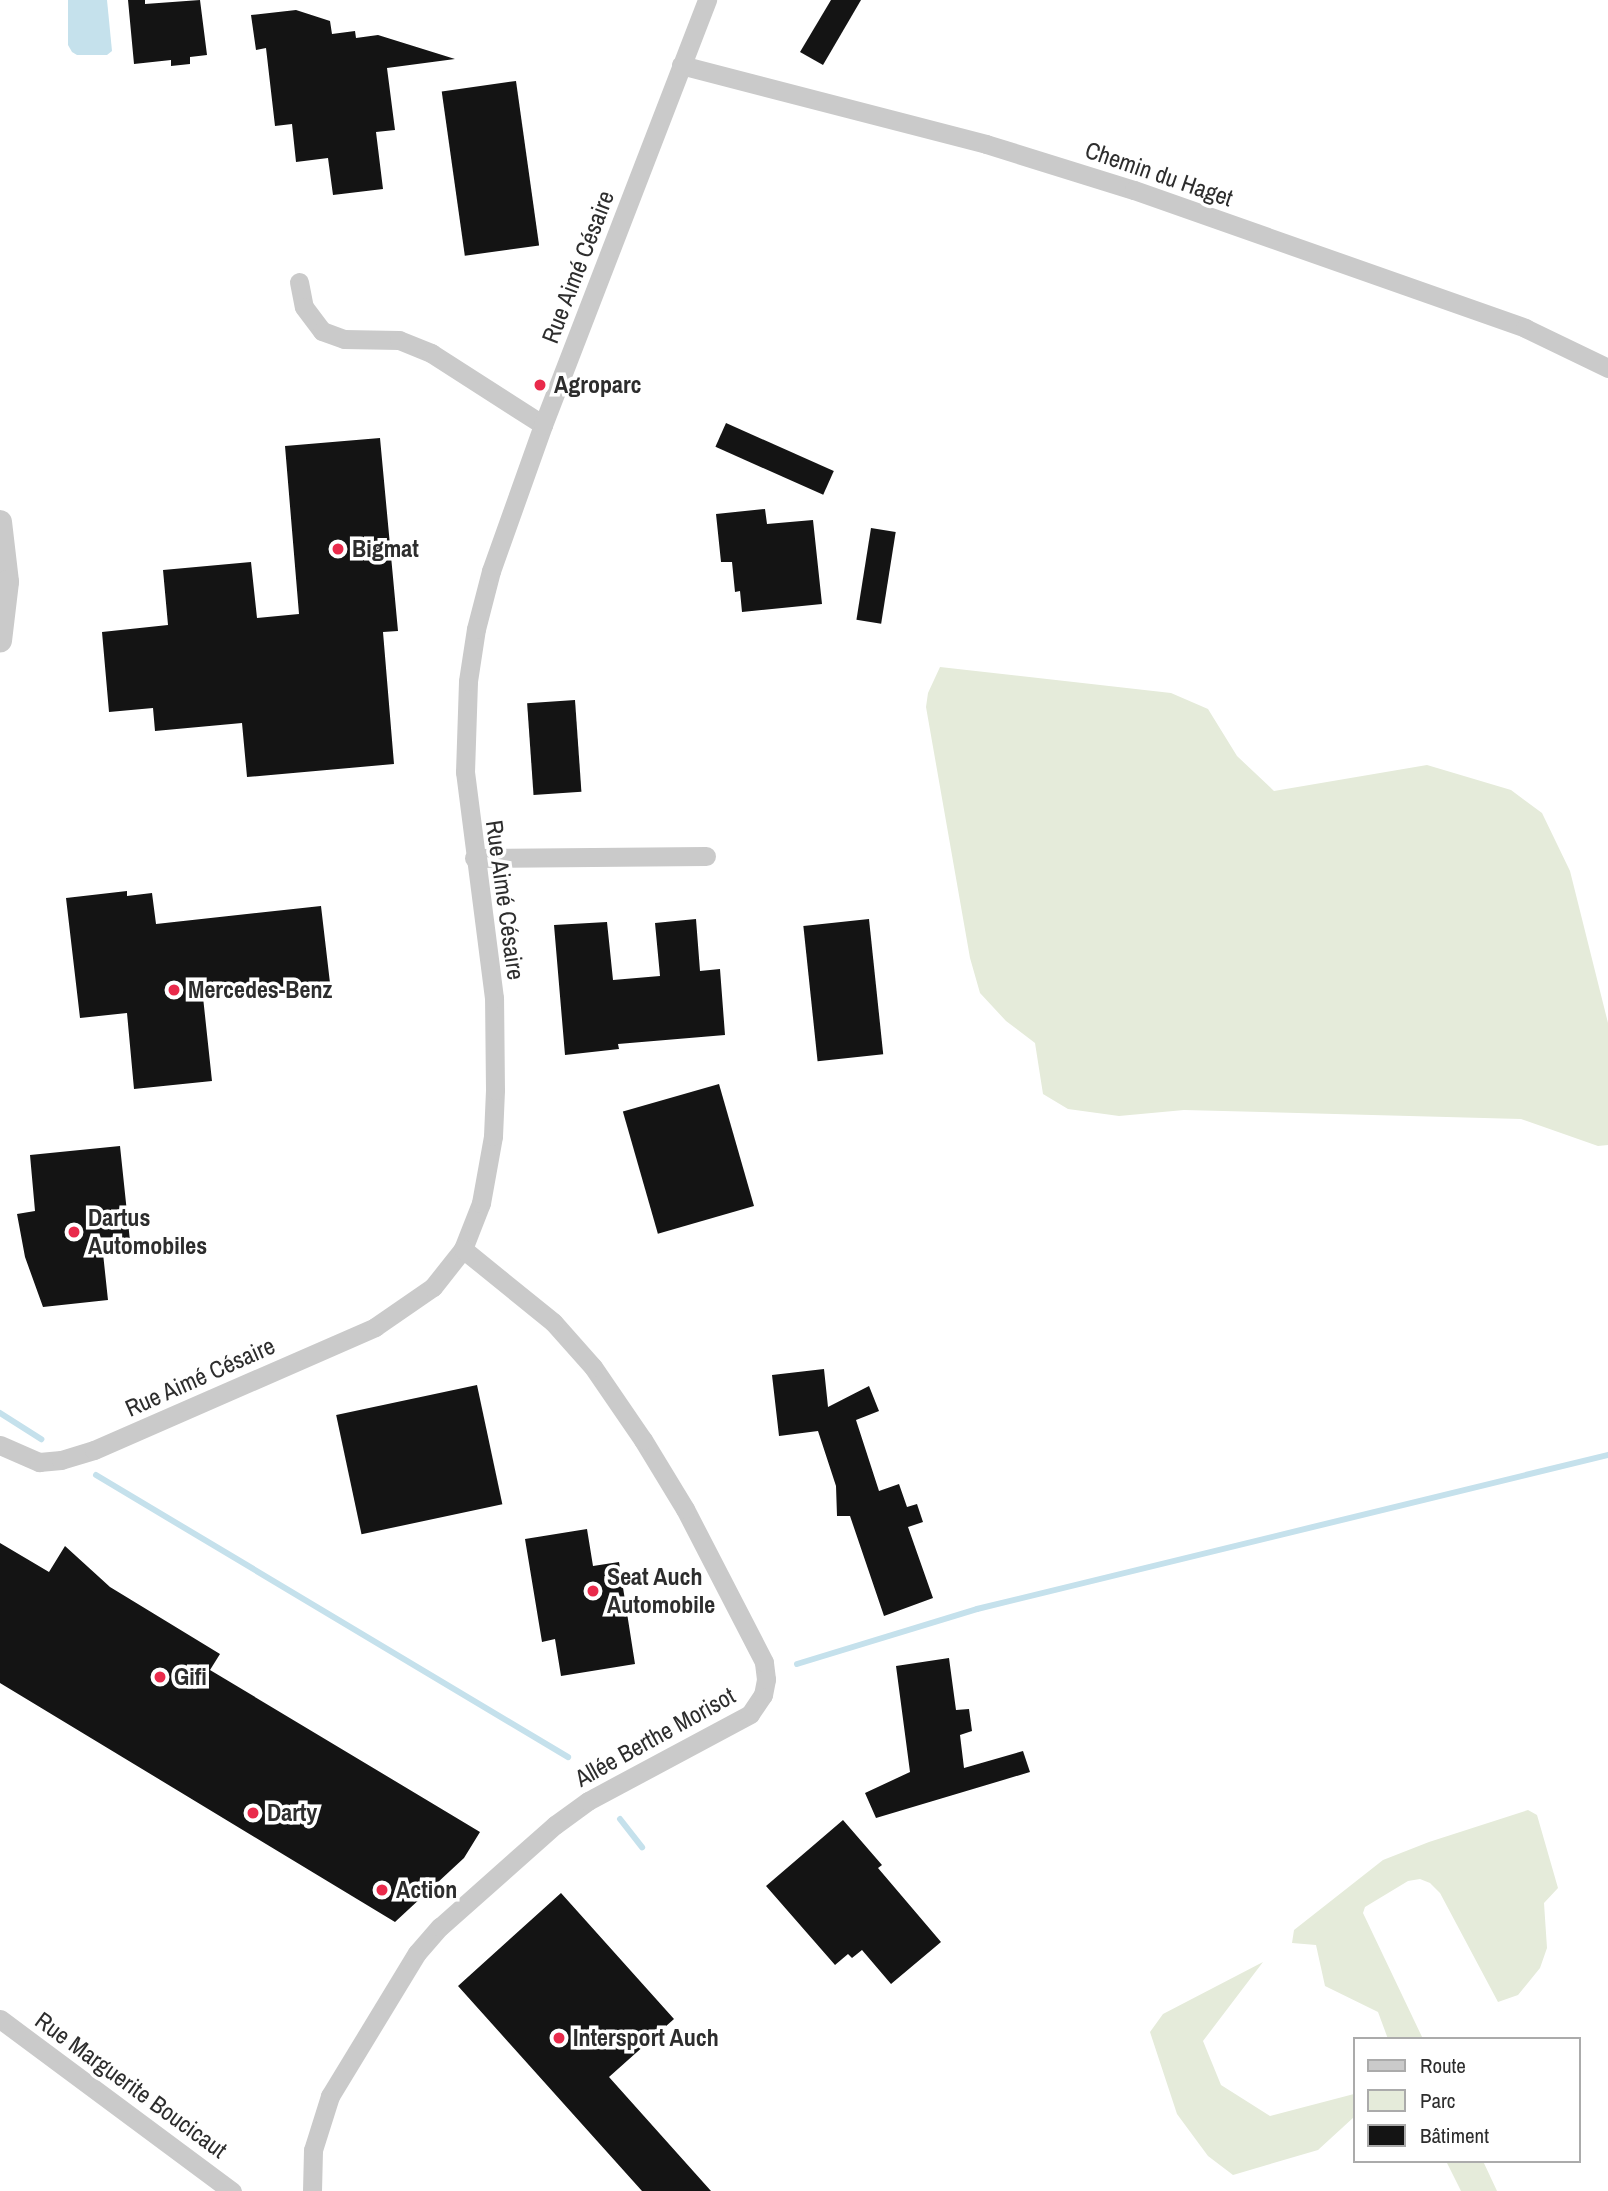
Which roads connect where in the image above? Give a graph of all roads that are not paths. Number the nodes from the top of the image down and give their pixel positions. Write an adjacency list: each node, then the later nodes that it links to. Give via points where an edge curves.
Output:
1 (707, 0): 2 (street, Rue Aimé Césaire)
2 (681, 65): 4 (street, Chemin du Haget, via 986,144 1134,190 1525,328); 5 (street, Rue Aimé Césaire)
3 (299, 282): 5 (street, via 304,307 322,331 344,339 398,340 431,353)
4 (1608, 368)
5 (543, 425): 9 (street, Rue Aimé Césaire, via 491,571 472,655 464,726)
6 (0, 522): 7 (street, via 7,582)
7 (0, 641)
8 (706, 856): 9 (street)
9 (474, 858): 10 (street, Rue Aimé Césaire, via 494,998 495,1090 481,1203)
10 (463, 1250): 11 (street, Rue Aimé Césaire, via 433,1287 385,1321 94,1450 39,1462); 14 (street, Allée Berthe Morisot, via 553,1322 593,1367 685,1509 764,1662 766,1679 763,1695 750,1714 588,1801 555,1825 424,1944 330,2095 313,2150)
11 (0, 1445)
12 (0, 2019): 13 (street, Rue Marguerite Boucicaut)
13 (232, 2191)
14 (312, 2191)

